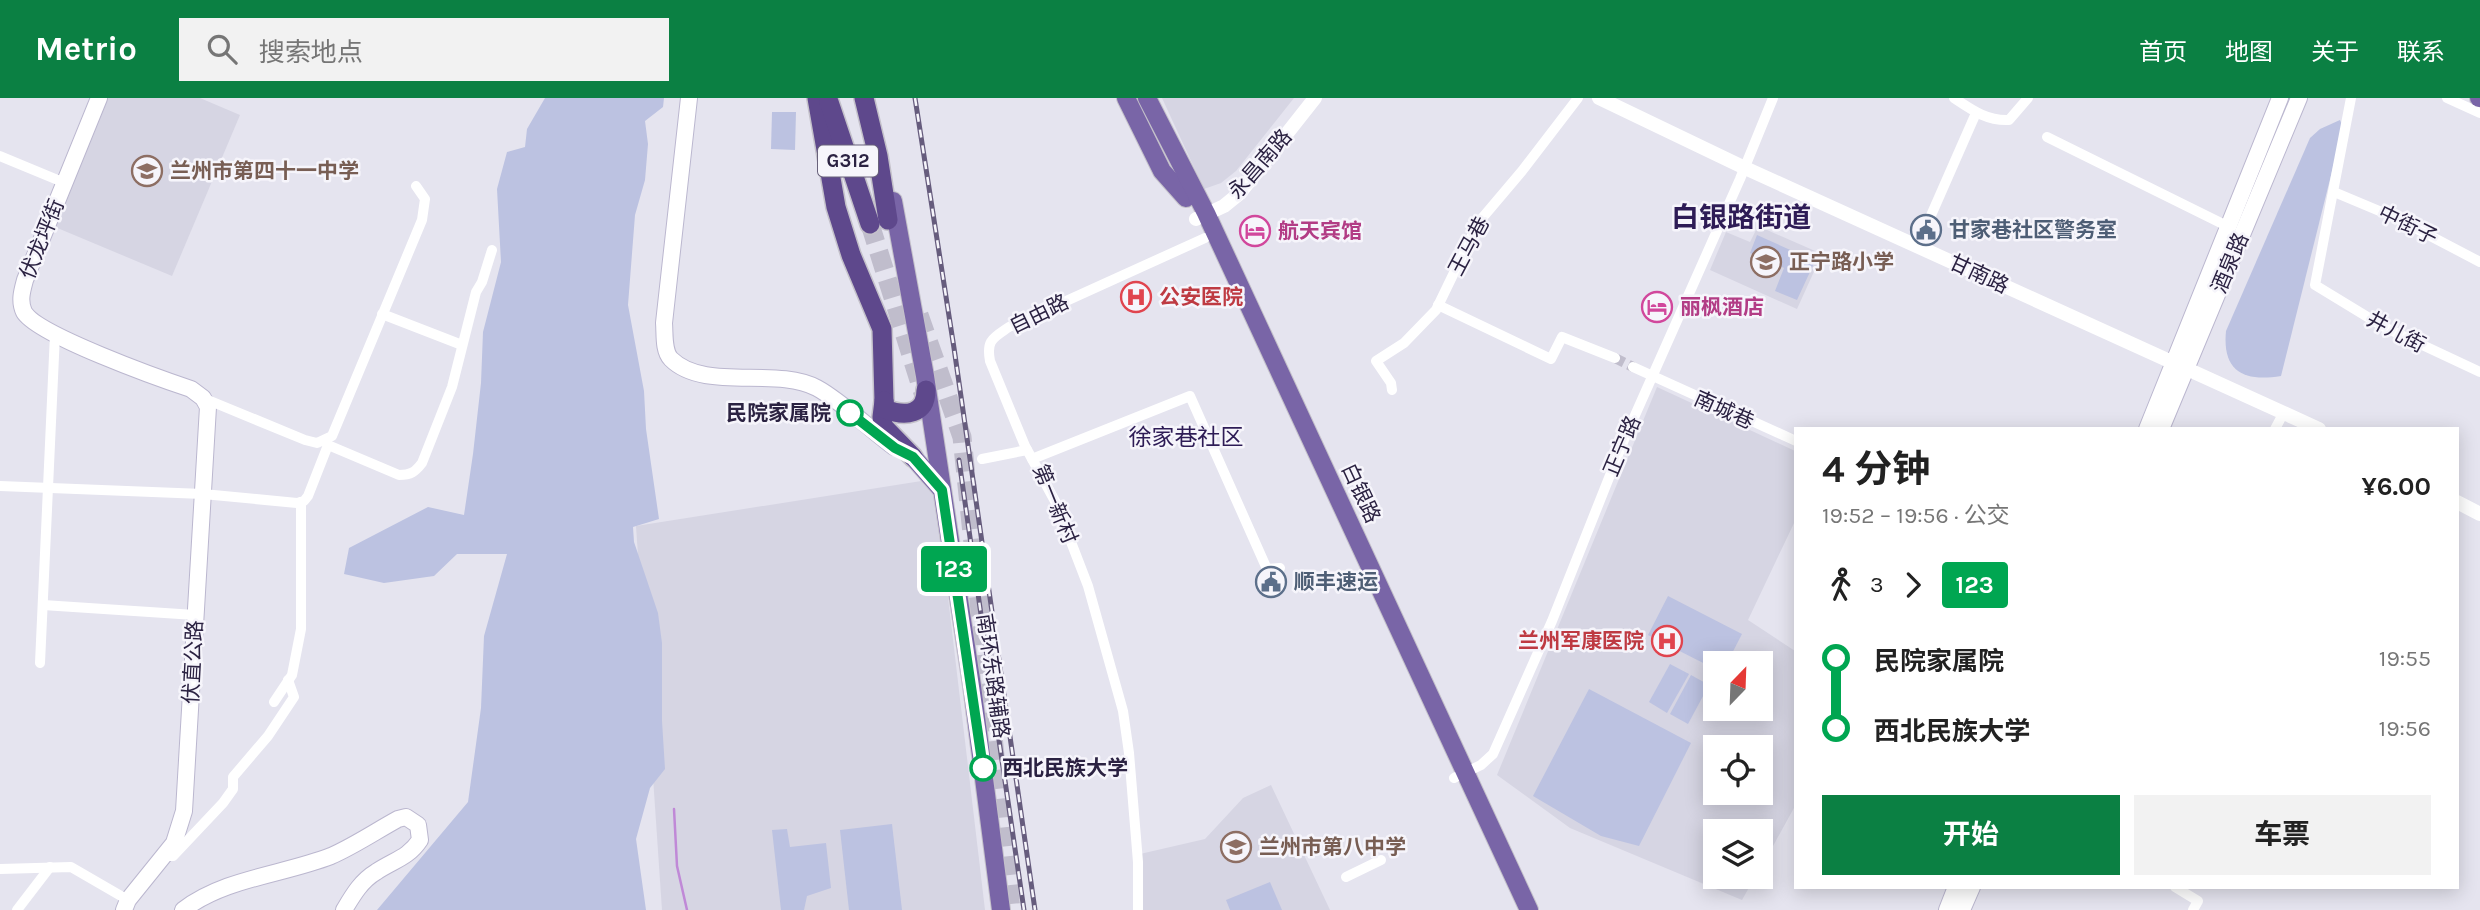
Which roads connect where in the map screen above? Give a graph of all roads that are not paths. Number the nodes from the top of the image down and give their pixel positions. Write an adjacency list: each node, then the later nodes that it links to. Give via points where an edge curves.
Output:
1 (99, 98): 29 (main road, 伏龙坪街)
2 (689, 98): 61 (main road, via 664,323 670,359 712,376 776,378 817,388)
3 (817, 98): 51 (highway, via 836,207 883,329)
4 (827, 98): 5 (highway, G312, via 879,222 878,156)
5 (863, 98)
6 (872, 98): 48 (main road, 南环东路辅路)
7 (1126, 98): 32 (main road, via 1162,171)
8 (1139, 98): 27 (main road, 白银路)
9 (1147, 98): 27 (main road, 白银路)
10 (1154, 98): 32 (main road)
11 (1315, 98): 33 (street, 永昌南路, via 1240,193)
12 (1578, 98): 39 (street, 王马巷, via 1478,223)
13 (1599, 98): 28 (street, 甘南路)
14 (1773, 98): 28 (street, 正宁路)
15 (1954, 98): 22 (street)
16 (2028, 98): 22 (street, via 2009,120)
17 (2299, 98): 24 (main road, 酒泉路)
18 (2309, 98): 24 (main road)
19 (2351, 98): 31 (street)
20 (2447, 98): 23 (street)
21 (2275, 101): 34 (main road, 酒泉路)
22 (1976, 113): 36 (street)
23 (2480, 113)
24 (2291, 118): 44 (main road, 酒泉路)
25 (2047, 136): 34 (street)
26 (0, 156): 29 (street)
27 (1173, 158): 32 (main road, 白银路)
28 (1745, 168): 36 (street, 甘南路); 47 (street, 正宁路)
29 (65, 183): 41 (main road, 伏龙坪街, via 21,304 34,323)
30 (416, 186): 40 (street, via 425,198 422,220)
31 (2334, 192): 38 (street, 中街子); 46 (street, 井儿街, via 2315,285 2384,327)
32 (1191, 195): 33 (main road, 白银路)
33 (1201, 216): 35 (main road, 白银路); 78 (main road, 白银路)
34 (2227, 226): 44 (main road, 酒泉路)
35 (1205, 238): 60 (street, 自由路, via 993,338 990,361); 78 (main road, 白银路)
36 (1918, 245): 44 (street, 甘南路)
37 (492, 250): 42 (street)
38 (2480, 261)
39 (1438, 305): 43 (street, via 1551,359 1562,337); 49 (street, 王马巷, via 1404,343 1376,361)
40 (382, 314): 42 (street); 59 (street)
41 (55, 334): 50 (main road, 伏龙坪街); 64 (street)
42 (462, 345): 59 (street, via 452,387 416,471 399,475)
43 (1615, 358)
44 (2180, 365): 52 (street, 甘南路); 53 (main road, 酒泉路); 54 (main road, 酒泉路)
45 (1633, 367): 47 (street, 南城巷)
46 (2480, 372)
47 (1652, 377): 58 (street, 南城巷); 78 (street, 正宁路, via 1493,754)
48 (926, 390): 51 (highway, via 926,400 909,413 885,409); 65 (main road, 南环东路辅路)
49 (1392, 390)
50 (203, 398): 59 (street, via 305,440); 66 (main road, 伏直公路, via 208,407)
51 (884, 401): 61 (highway, via 883,426)
52 (2283, 414): 55 (street); 56 (street, 甘南路); 57 (street, 甘南路)
53 (2148, 427)
54 (2162, 427)
55 (2276, 427)
56 (2294, 427)
57 (2314, 427)
58 (1794, 441)
59 (326, 443): 67 (street, via 308,496)
60 (1030, 454): 62 (street); 72 (street, 第一新村, via 1190,396 1268,569); 92 (street, 第一新村, via 1056,503 1088,586 1123,711 1138,862)
61 (913, 457): 65 (main road)
62 (982, 459)
63 (0, 486): 64 (street)
64 (48, 488): 66 (street); 73 (street)
65 (942, 490): 91 (main road, 南环东路辅路)
66 (203, 494): 67 (street); 74 (main road, 伏直公路)
67 (301, 502): 76 (street, via 301,629)
68 (2459, 503): 70 (street)
69 (2459, 513): 71 (street)
70 (2480, 514)
71 (2480, 524)
72 (1280, 568)
73 (43, 605): 74 (street); 75 (street)
74 (195, 615): 79 (main road, 伏直公路, via 184,811 174,843)
75 (40, 663)
76 (288, 680): 77 (street); 79 (street, via 294,697 233,777 233,789 184,847 173,856)
77 (274, 702)
78 (1459, 776): 93 (main road, 白银路); 94 (main road, 白银路)
79 (163, 856): 87 (main road, 伏直公路)
80 (1381, 860): 83 (street)
81 (50, 867): 82 (street); 87 (street, via 71,867); 88 (street)
82 (0, 869)
83 (1346, 877)
84 (1955, 889): 95 (main road)
85 (1971, 889): 96 (main road)
86 (2178, 889): 97 (street, via 2198,901)
87 (126, 905)
88 (17, 910)
89 (183, 910): 90 (main road, via 224,886 333,855 398,819 406,817 418,825 420,839 412,852 373,873 357,887)
90 (344, 910)
91 (1001, 910)
92 (1138, 910)
93 (1516, 910)
94 (1529, 910)
95 (1947, 910)
96 (1962, 910)
97 (2193, 910)

